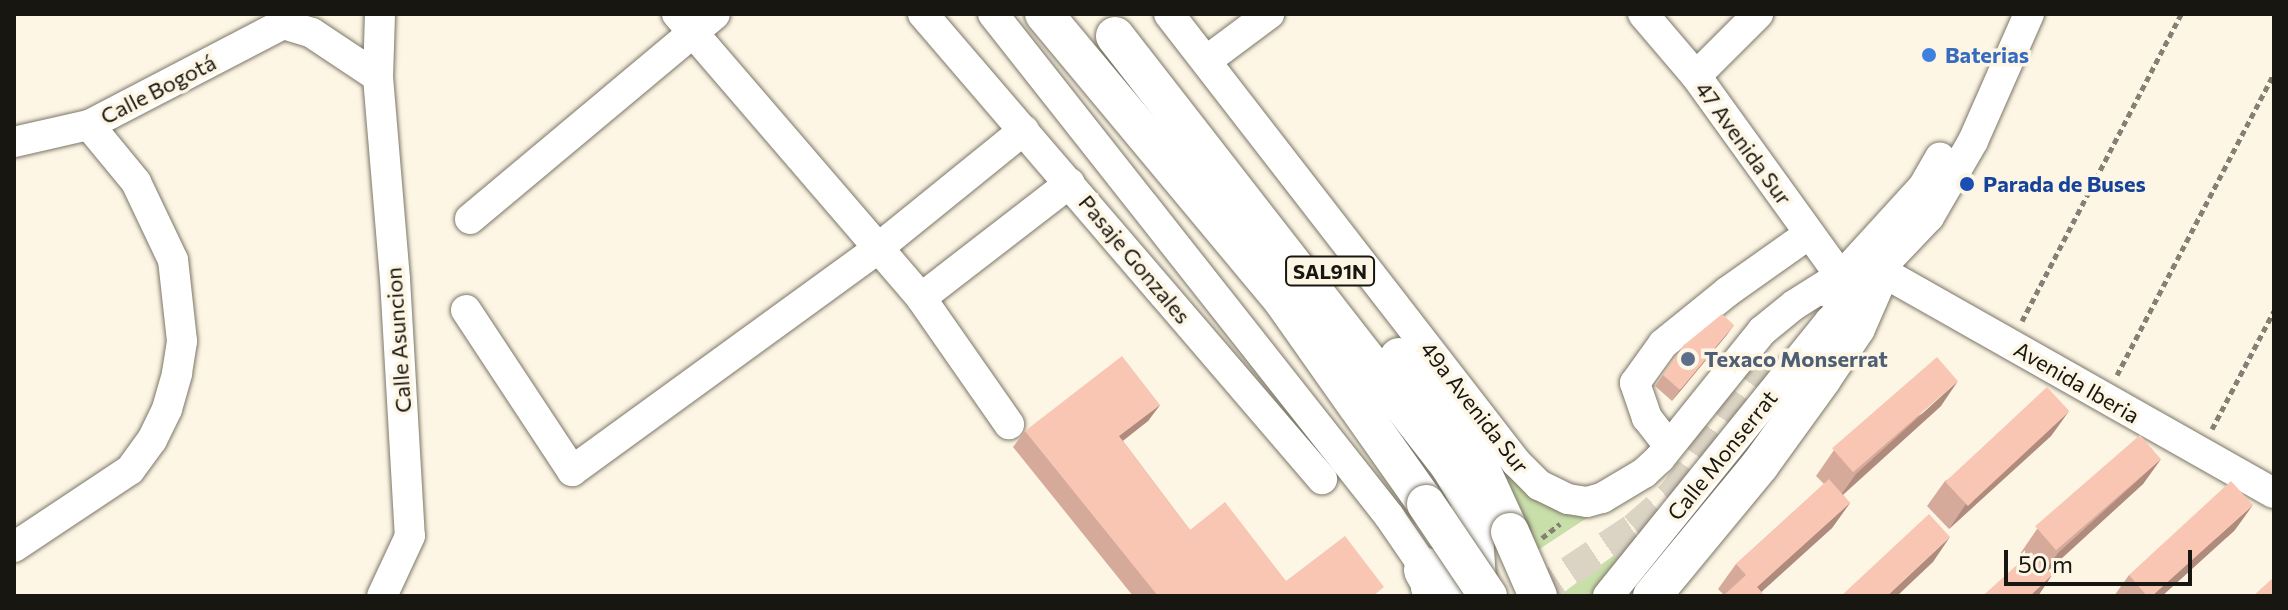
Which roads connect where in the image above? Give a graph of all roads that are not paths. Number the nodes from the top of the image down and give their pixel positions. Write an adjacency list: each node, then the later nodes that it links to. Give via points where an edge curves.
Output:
1 (380, 14): 15 (street, Calle Asuncion)
2 (923, 14): 17 (street)
3 (993, 14): 33 (street)
4 (1044, 14): 35 (main road, SAL91N, bridge, via 1283,301)
5 (1169, 14): 13 (street, 49a Avenida Sur)
6 (1269, 14): 13 (street)
7 (1643, 14): 14 (street, 47 Avenida Sur)
8 (1758, 14): 14 (street)
9 (288, 19): 15 (street); 16 (street, Calle Bogotá)
10 (695, 20): 20 (street); 22 (street)
11 (1106, 25): 33 (main road, bridge, via 1462,486 1477,538); 36 (main road, 49a Avenida Sur / SAL91N, bridge, via 1191,101 1433,398 1473,452)
12 (2024, 25): 23 (street, Calle Monserrat, via 1973,141 1929,217); 24 (street, Calle Monserrat, via 1923,187)
13 (1206, 61): 29 (street, 49a Avenida Sur, via 1539,485 1568,499 1602,498 1644,473)
14 (1696, 76): 21 (street, 47 Avenida Sur)
15 (378, 77): 34 (street, Calle Asuncion, via 410,536)
16 (89, 125): 18 (street, Calle Bogotá); 32 (street, via 136,182 173,260 182,341 177,373 152,440 130,470)
17 (1024, 130): 19 (street); 22 (street)
18 (14, 142)
19 (1070, 183): 25 (street, Pasaje Gonzales); 30 (street, Pasaje Gonzales)
20 (470, 219)
21 (1809, 234): 24 (street, 47 Avenida Sur); 29 (street, via 1663,344 1635,383 1647,418)
22 (877, 249): 25 (street); 26 (street, via 572,471)
23 (1881, 271): 31 (street, Avenida Iberia); 37 (street, Calle Monserrat, via 1829,322); 38 (main road, via 1856,328 1822,379 1760,465)
24 (1840, 276): 27 (street, Calle Monserrat); 29 (street, 49a Avenida Sur, via 1762,331)
25 (921, 298): 28 (street)
26 (466, 310)
27 (1769, 363)
28 (1009, 424)
29 (1669, 446)
30 (1322, 479)
31 (2274, 493)
32 (14, 547)
33 (1442, 590)
34 (382, 596)
35 (1488, 596)
36 (1538, 596)
37 (1608, 596)
38 (1652, 596)

